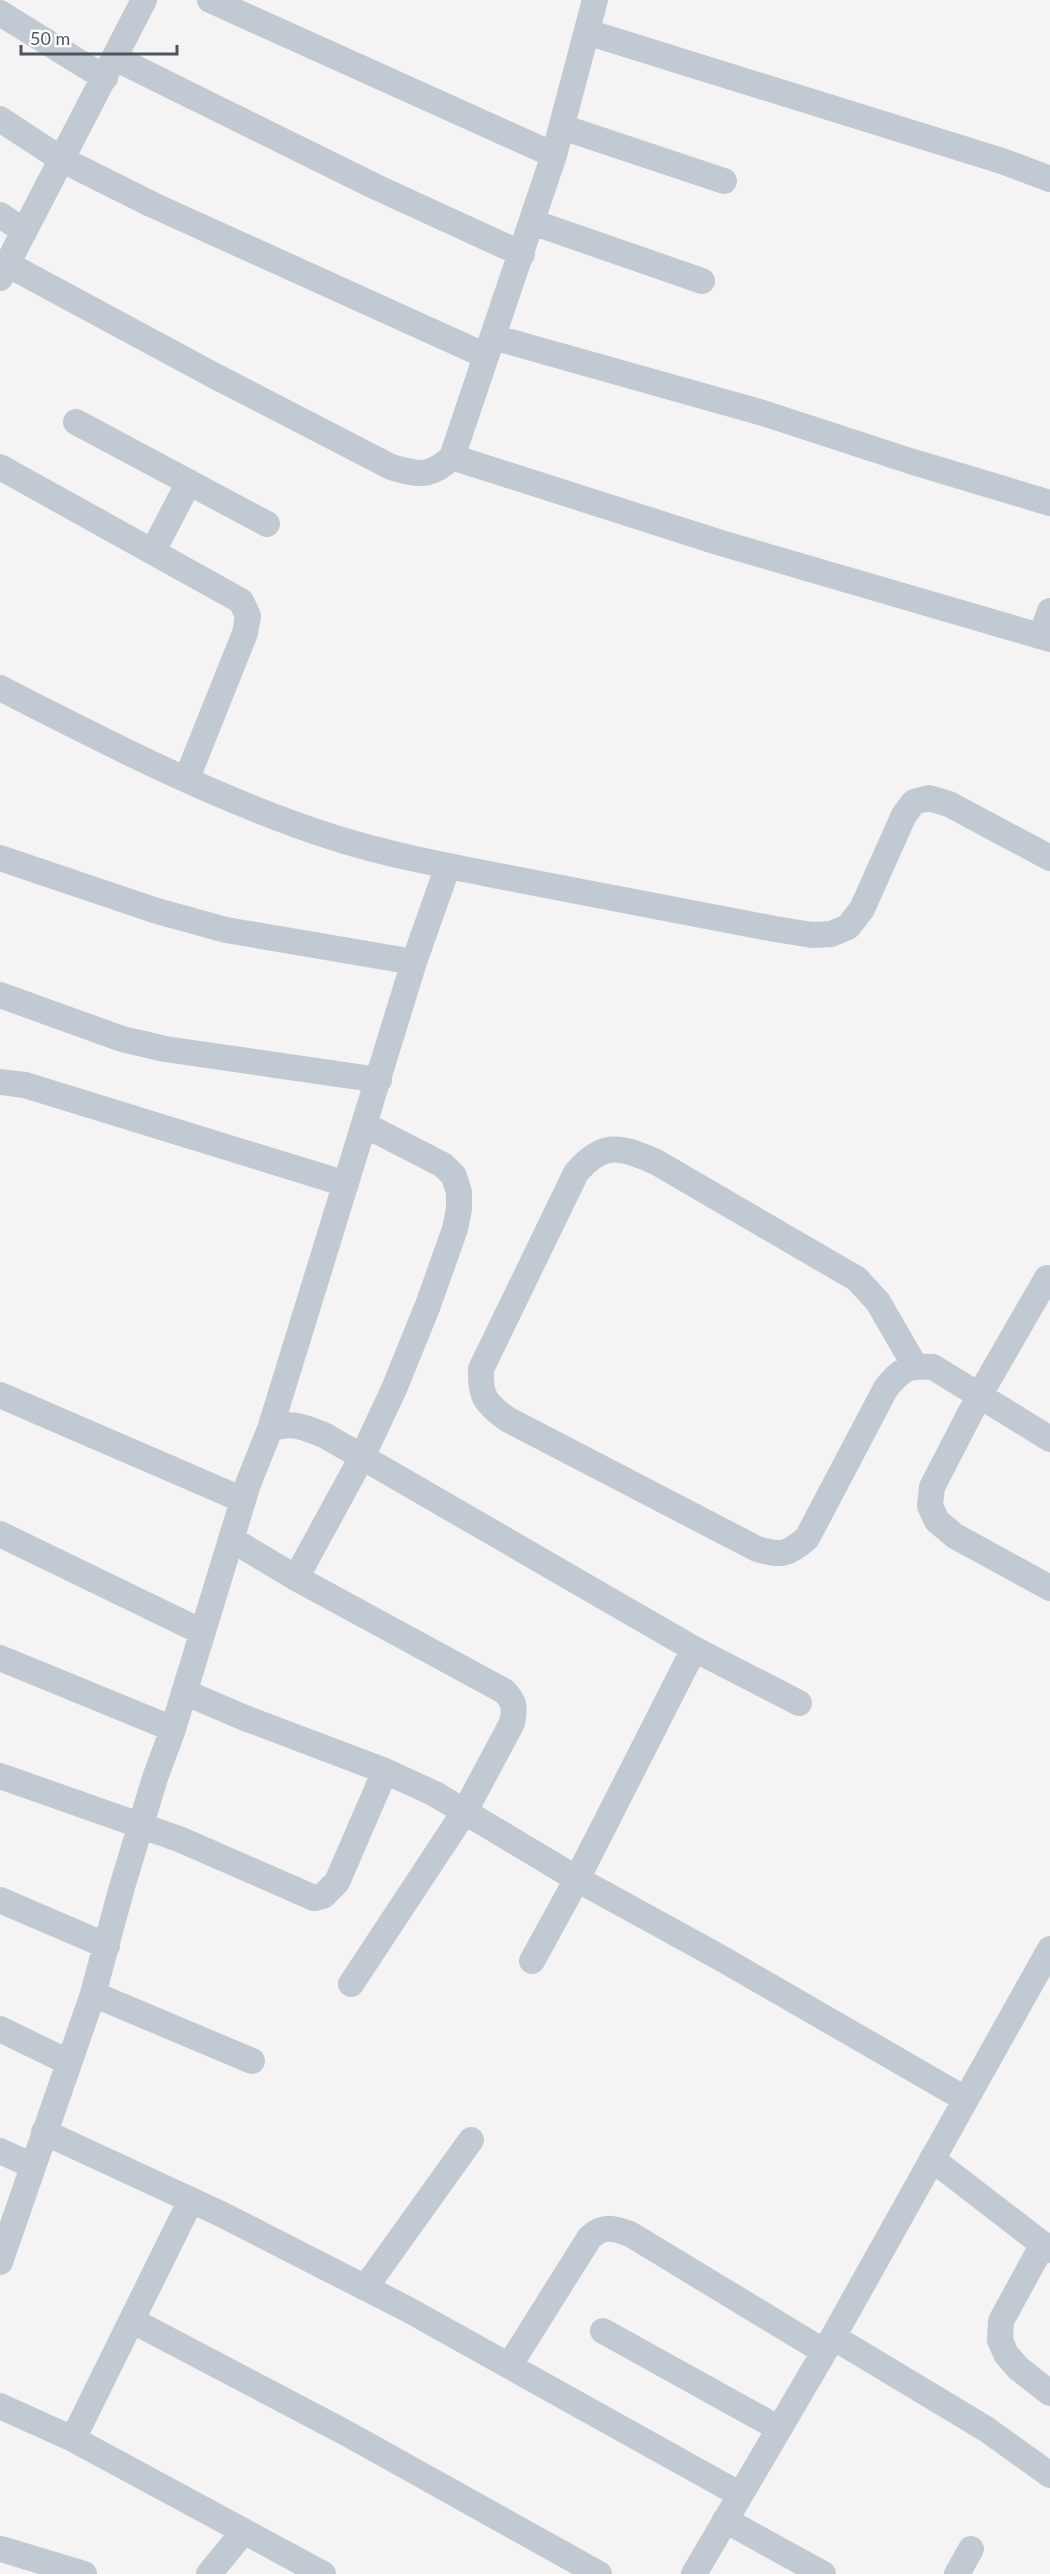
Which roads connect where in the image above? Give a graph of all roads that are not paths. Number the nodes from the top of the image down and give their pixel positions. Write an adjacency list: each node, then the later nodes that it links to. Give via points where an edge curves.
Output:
1 (144, 0): 6 (street)
2 (210, 0): 9 (street)
3 (595, 0): 5 (street)
4 (0, 13): 6 (street)
5 (587, 32): 8 (street); 11 (street)
6 (110, 68): 10 (street); 16 (street)
7 (0, 119): 10 (street)
8 (561, 128): 9 (street); 12 (street)
9 (554, 155): 14 (street)
10 (61, 159): 15 (street); 19 (street, via 199,226)
11 (1050, 179)
12 (724, 181)
13 (0, 215): 15 (street)
14 (532, 222): 16 (street); 18 (street)
15 (24, 231): 17 (street)
16 (522, 254): 19 (street)
17 (4, 271): 21 (street, via 391,467 415,474 439,470)
18 (702, 281)
19 (489, 346): 21 (street); 24 (street, via 763,413)
20 (76, 422): 23 (street)
21 (452, 457): 28 (street, via 721,543)
22 (0, 467): 26 (street)
23 (189, 482): 25 (street); 26 (street)
24 (1050, 503)
25 (267, 524)
26 (153, 551): 30 (street, via 241,601 248,616 245,633)
27 (1050, 611): 28 (street)
28 (1045, 637)
29 (0, 688): 30 (street)
30 (187, 778): 33 (street, via 253,809 334,837)
31 (0, 858): 34 (street, via 137,905 226,930)
32 (1050, 858): 33 (street, via 949,804 929,798 914,802 904,815 862,909 848,927 831,934 812,935)
33 (448, 866): 34 (street)
34 (414, 962): 36 (street)
35 (0, 995): 36 (street, via 122,1039 165,1049)
36 (379, 1080): 38 (street)
37 (0, 1082): 39 (street, via 25,1085)
38 (365, 1125): 39 (street); 46 (street, via 443,1165 454,1176 459,1209 428,1305)
39 (346, 1184): 44 (street)
40 (1047, 1278): 43 (street)
41 (915, 1366): 41 (street, via 901,1370 886,1388 807,1538 793,1550 778,1555 757,1549 507,1419 489,1406 480,1388 481,1369 576,1173 590,1156 608,1150 631,1151 656,1162 857,1279 878,1302); 43 (street, via 933,1367)
42 (0, 1395): 47 (street)
43 (979, 1396): 45 (street); 51 (street, via 932,1487 930,1506 937,1521 955,1536)
44 (270, 1429): 46 (street, via 284,1423 302,1426); 47 (street)
45 (1050, 1439)
46 (362, 1457): 50 (street); 53 (street)
47 (243, 1500): 49 (street)
48 (0, 1534): 52 (street)
49 (231, 1539): 50 (street); 52 (street)
50 (296, 1578): 60 (street, via 504,1691 513,1700 512,1723)
51 (1050, 1588)
52 (202, 1632): 55 (street)
53 (694, 1648): 56 (street); 62 (street)
54 (0, 1658): 57 (street)
55 (184, 1692): 57 (street); 58 (street)
56 (799, 1703)
57 (173, 1729): 61 (street)
58 (385, 1771): 60 (street); 61 (street, via 337,1882 323,1896 314,1898 212,1852)
59 (0, 1776): 61 (street)
60 (465, 1811): 62 (street); 67 (street)
61 (140, 1826): 64 (street)
62 (577, 1879): 66 (street); 72 (street)
63 (0, 1900): 64 (street)
64 (107, 1946): 68 (street)
65 (1049, 1952): 72 (street)
66 (532, 1960)
67 (351, 1984)
68 (93, 1994): 70 (street); 71 (street)
69 (0, 2030): 71 (street)
70 (252, 2061)
71 (68, 2062): 73 (street)
72 (965, 2099): 76 (street)
73 (44, 2132): 77 (street); 78 (street)
74 (471, 2140): 81 (street)
75 (0, 2151): 77 (street)
76 (932, 2159): 79 (street); 84 (street)
77 (33, 2166): 80 (street)
78 (191, 2200): 81 (street); 82 (street)
79 (1047, 2247): 86 (street, via 1001,2321 1000,2340 1018,2368)
80 (0, 2262)
81 (365, 2288): 85 (street)
82 (133, 2321): 89 (street); 99 (street, via 346,2433)
83 (603, 2331): 88 (street)
84 (828, 2344): 85 (street, via 630,2234 600,2228 590,2236); 88 (street); 90 (street, via 986,2429)
85 (509, 2366): 91 (street)
86 (1050, 2393)
87 (0, 2406): 89 (street)
88 (778, 2428): 91 (street)
89 (73, 2439): 93 (street)
90 (1050, 2475)
91 (739, 2494): 92 (street)
92 (725, 2520): 100 (street); 101 (street)
93 (244, 2531): 97 (street); 98 (street)
94 (1, 2549): 96 (street)
95 (971, 2549): 102 (street)
96 (84, 2574)
97 (209, 2574)
98 (323, 2574)
99 (599, 2574)
100 (694, 2574)
101 (823, 2574)
102 (957, 2574)

